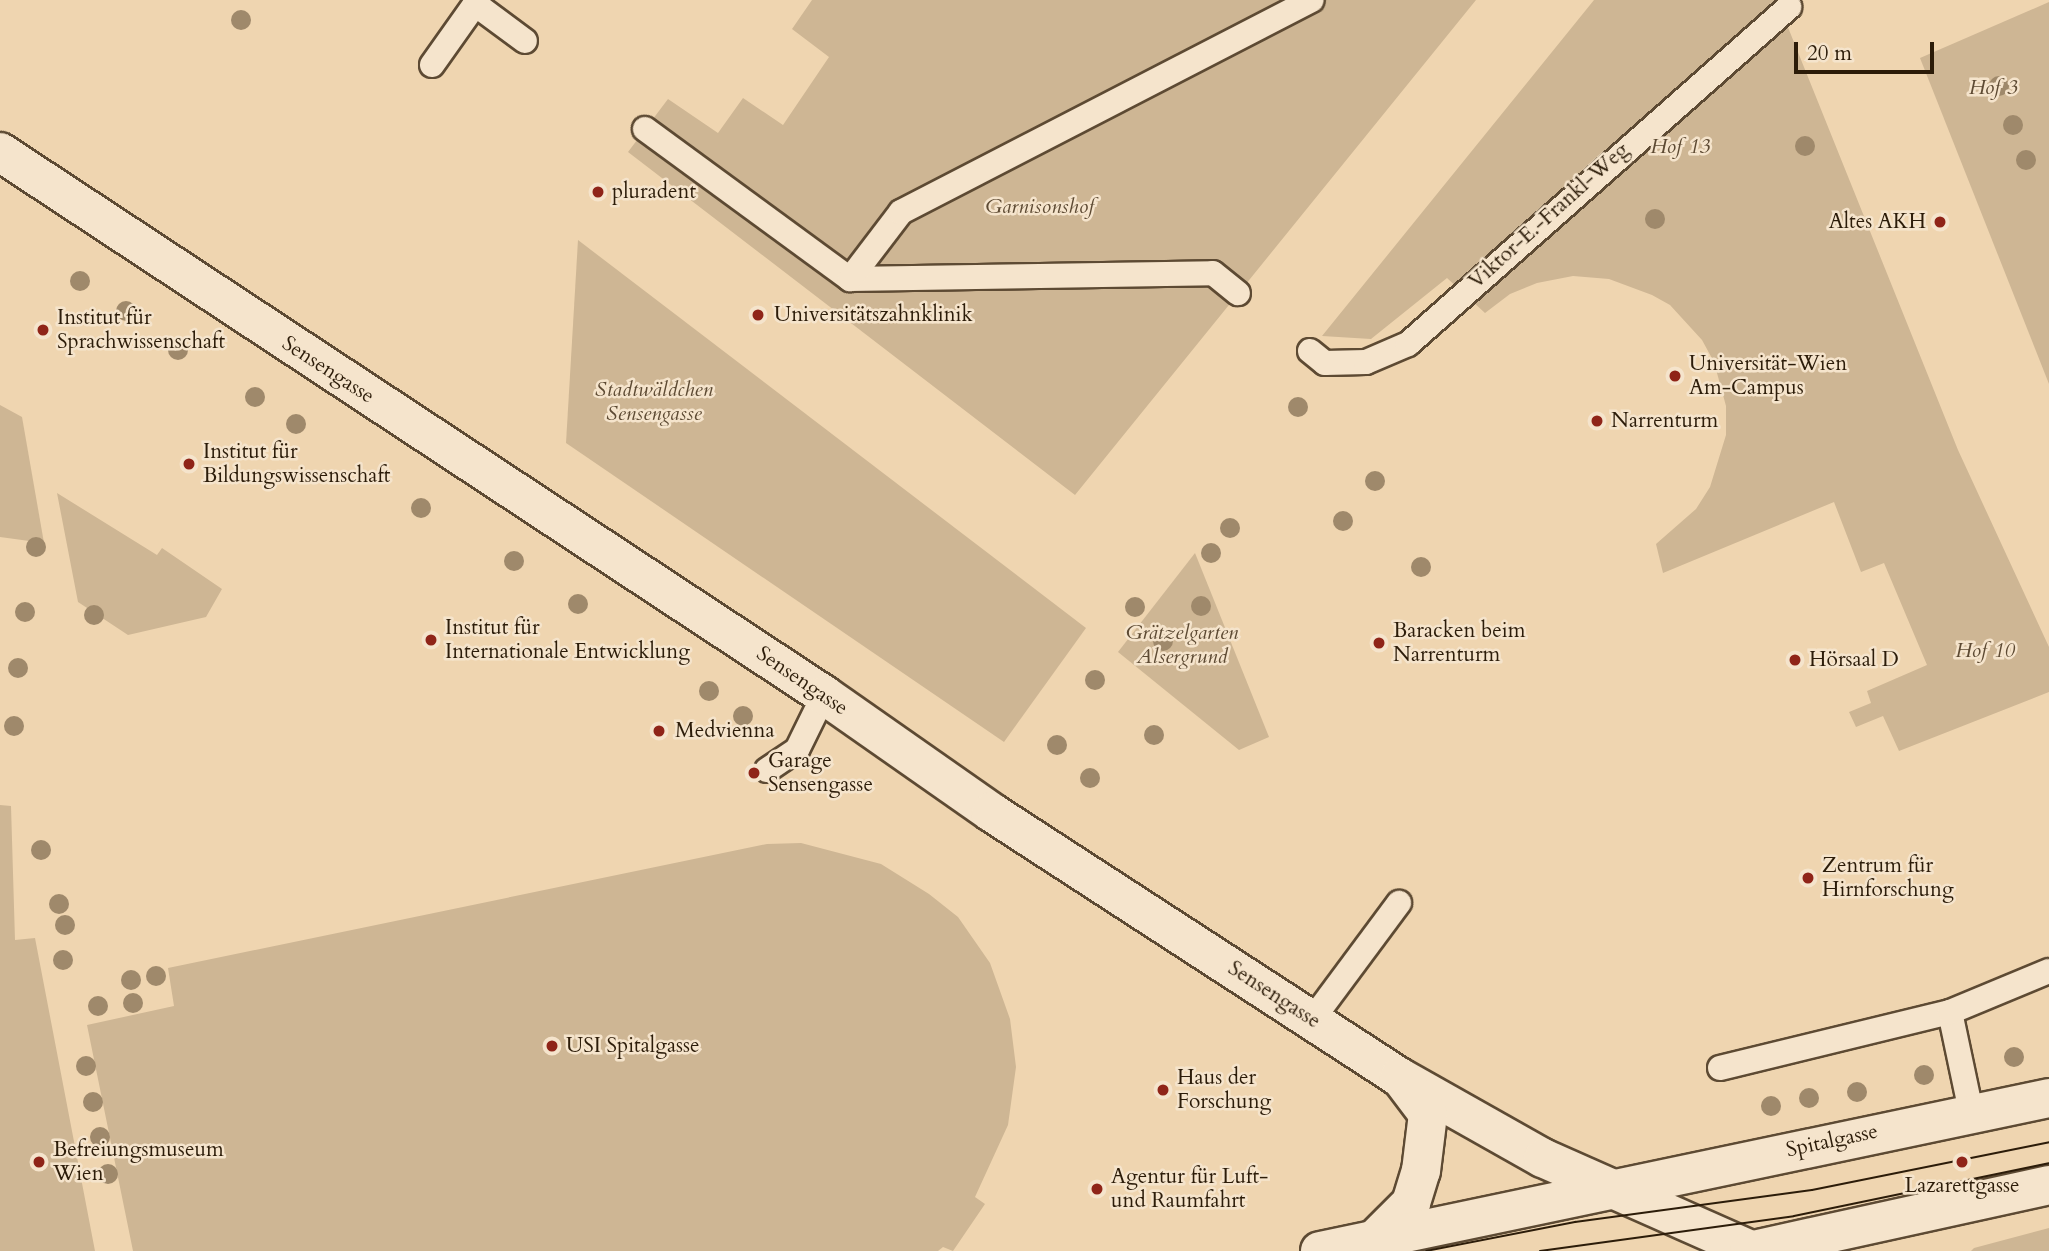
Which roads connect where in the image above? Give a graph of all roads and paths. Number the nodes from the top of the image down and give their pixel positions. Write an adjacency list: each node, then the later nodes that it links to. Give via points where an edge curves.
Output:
1 (1311, 0): 8 (lane, via 901,212)
2 (477, 2): 4 (lane); 5 (lane)
3 (1789, 7): 10 (lane, Viktor-E.-Frankl-Weg, via 1408,344 1366,362)
4 (525, 41)
5 (432, 65)
6 (645, 129): 8 (lane)
7 (0, 152): 11 (street, Sensengasse)
8 (850, 279): 9 (lane, via 1213,273)
9 (1238, 293)
10 (1317, 357)
11 (824, 695): 12 (lane, via 797,750); 16 (street, Sensengasse, via 992,812)
12 (767, 771)
13 (1399, 903): 16 (lane)
14 (2049, 971): 15 (lane)
15 (1950, 1012): 17 (lane); 20 (lane)
16 (1312, 1020): 18 (street, Sensengasse)
17 (1720, 1068)
18 (1399, 1077): 22 (street, Sensengasse, via 1544,1158); 23 (street, via 1428,1114 1421,1171 1410,1203)
19 (2049, 1098): 20 (street, Spitalgasse)
20 (1971, 1112): 22 (street, Spitalgasse)
21 (2049, 1185): 25 (street)
22 (1615, 1189): 23 (street, Spitalgasse); 25 (street)
23 (1374, 1239): 24 (street, Spitalgasse)
24 (1320, 1251)
25 (1751, 1251)

